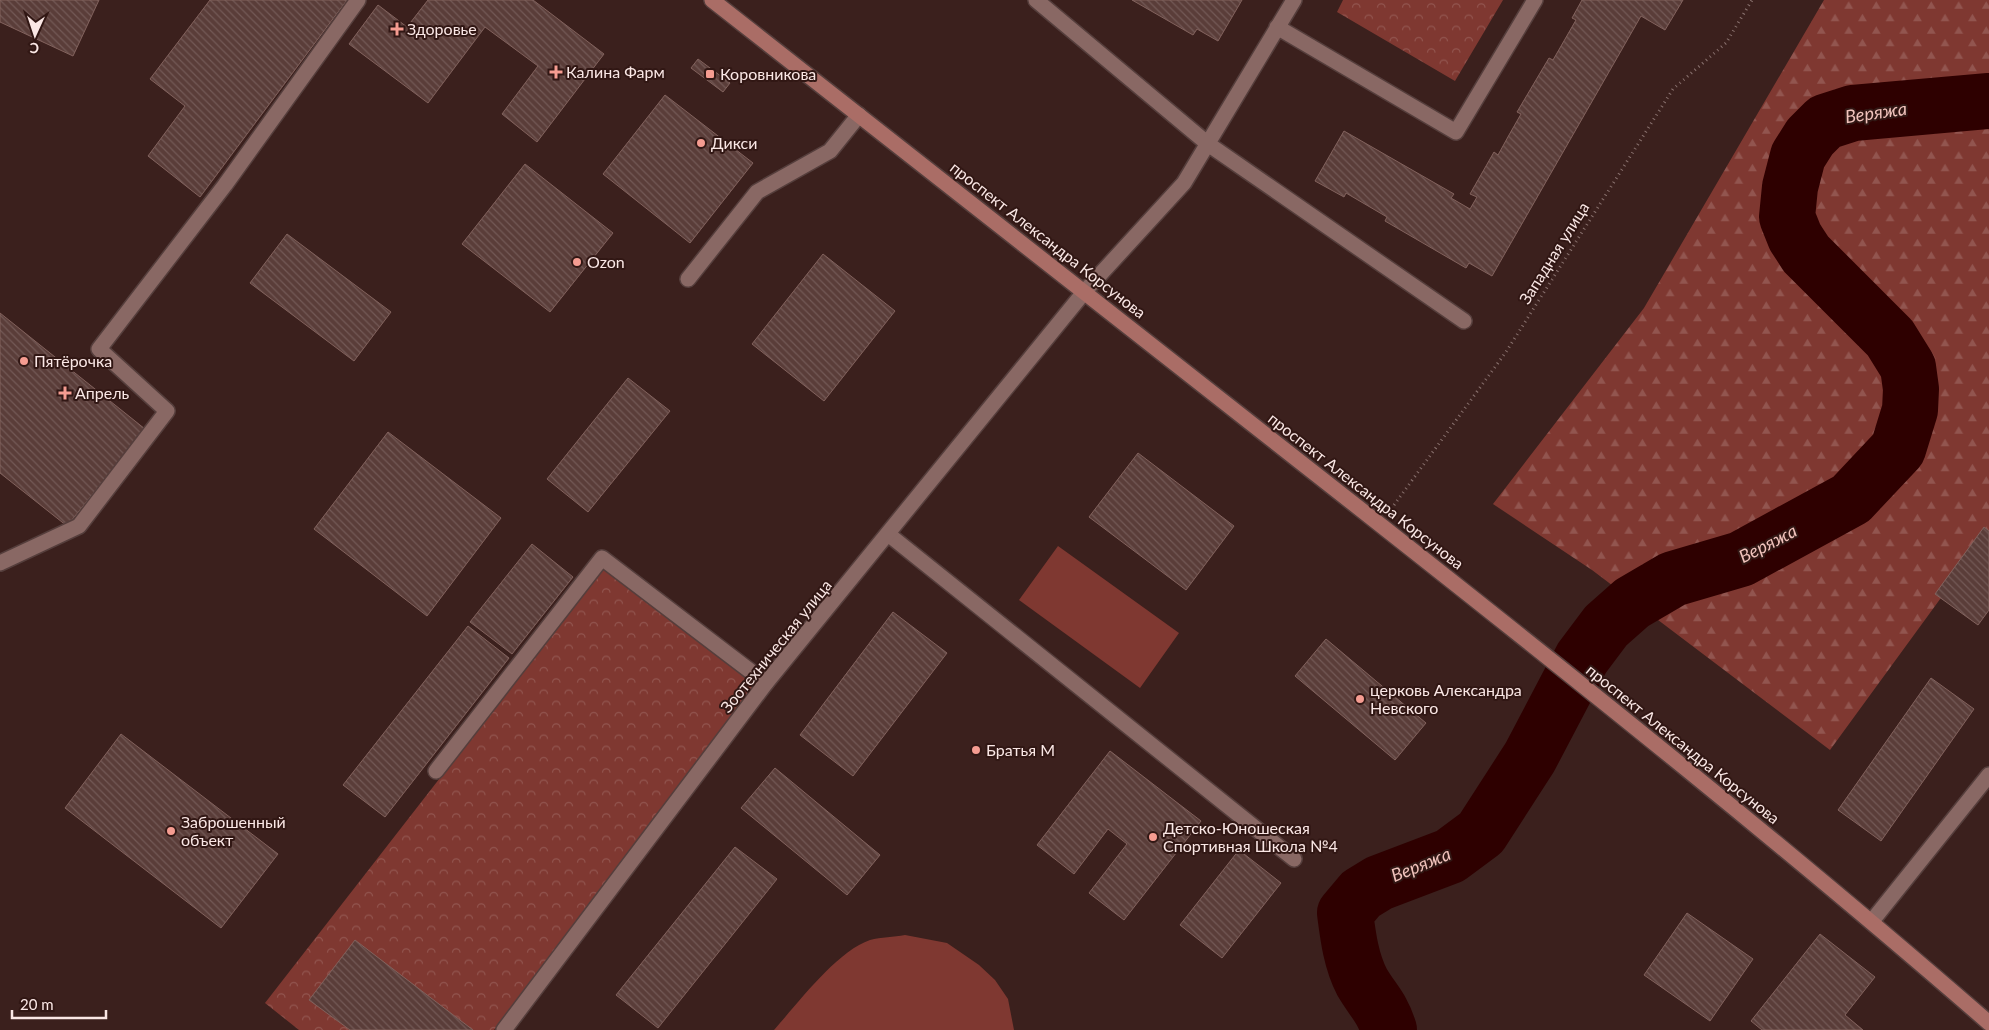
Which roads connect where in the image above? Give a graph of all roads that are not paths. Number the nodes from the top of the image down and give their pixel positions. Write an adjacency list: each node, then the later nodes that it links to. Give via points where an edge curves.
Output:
1 (358, 0): 13 (street, via 225,184 99,349 168,411 79,526)
2 (712, 0): 7 (street, проспект Александра Корсунова)
3 (1036, 0): 8 (street)
4 (1294, 0): 6 (street, Зоотехническая улица)
5 (1535, 0): 6 (street, via 1456,132)
6 (1277, 27): 8 (street, Зоотехническая улица)
7 (859, 115): 9 (street, via 830,151 757,192); 10 (street, проспект Александра Корсунова)
8 (1208, 144): 10 (street, Зоотехническая улица, via 1184,183); 11 (street)
9 (688, 279)
10 (1085, 291): 12 (street, Зоотехническая улица); 18 (street, проспект Александра Корсунова, via 1638,728)
11 (1464, 321)
12 (888, 534): 14 (street, Зоотехническая улица); 17 (street)
13 (0, 564)
14 (766, 683): 15 (street, via 602,558); 20 (street, Зоотехническая улица)
15 (436, 771)
16 (1989, 775): 18 (street)
17 (1294, 859)
18 (1872, 921): 19 (street, проспект Александра Корсунова)
19 (1989, 1023)
20 (504, 1030)

